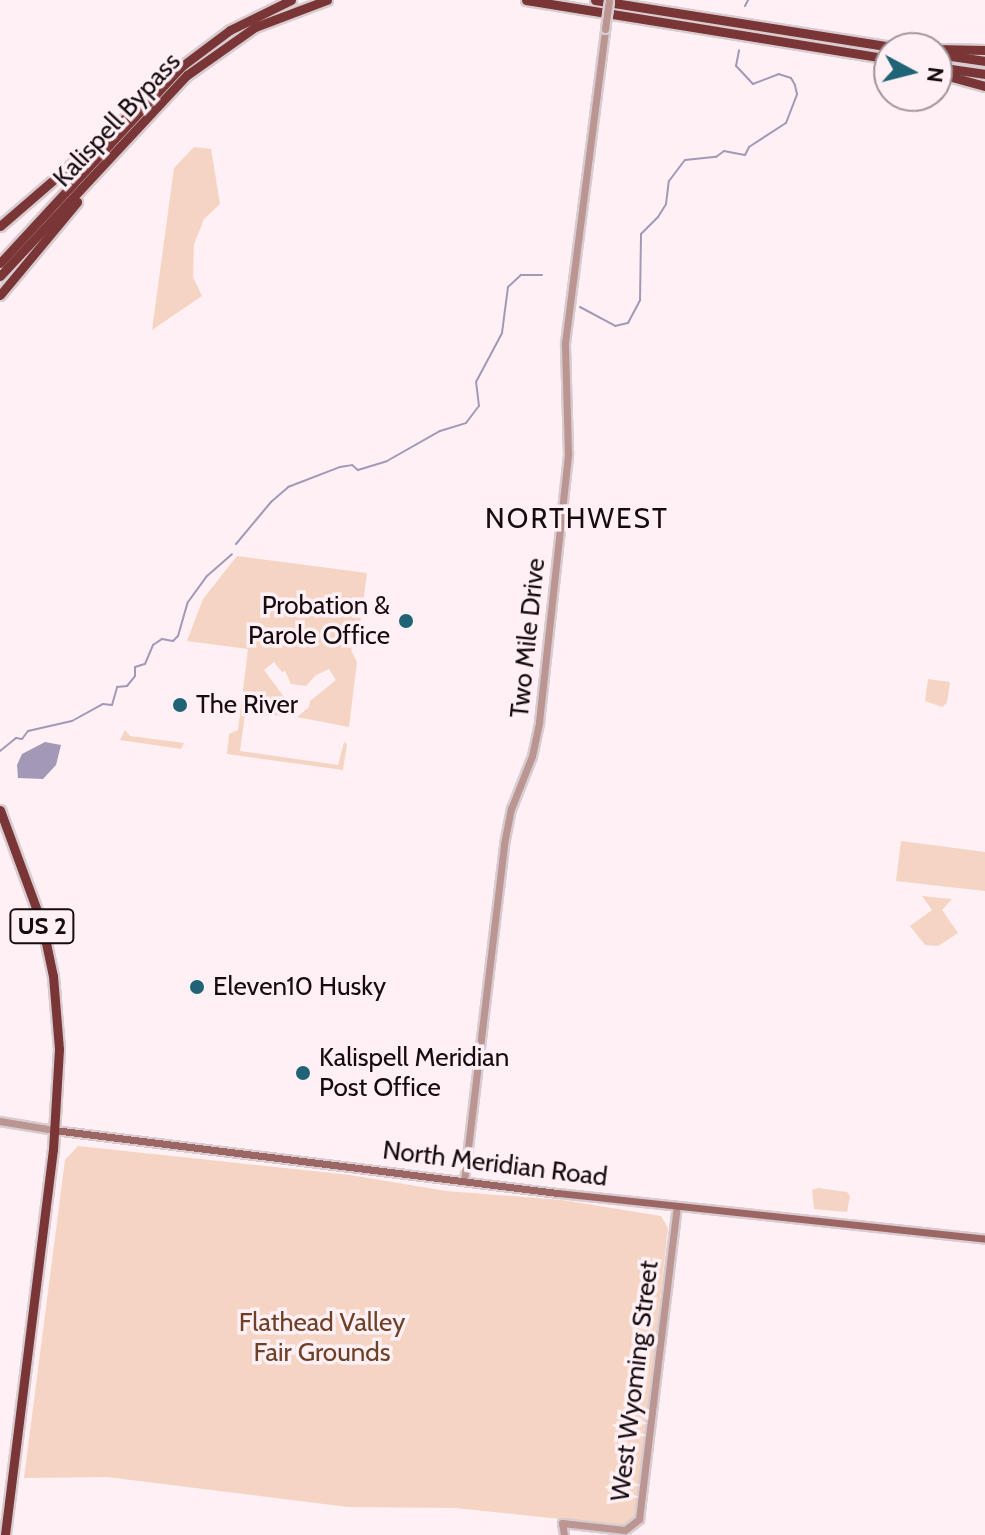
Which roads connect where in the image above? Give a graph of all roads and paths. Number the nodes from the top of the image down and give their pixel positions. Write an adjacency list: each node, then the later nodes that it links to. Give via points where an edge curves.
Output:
1 (291, 0): 16 (highway, Kalispell Bypass, via 212,42)
2 (327, 0): 17 (highway, Kalispell Bypass, via 255,27 205,60)
3 (526, 0): 10 (highway)
4 (595, 0): 6 (highway)
5 (609, 0): 25 (street, Two Mile Drive, bridge, via 565,343 568,453 539,722 504,844)
6 (873, 44)
7 (985, 50): 8 (highway)
8 (953, 51)
9 (953, 55): 11 (highway)
10 (873, 57)
11 (985, 61)
12 (953, 69): 13 (highway)
13 (985, 74)
14 (953, 77): 15 (highway)
15 (985, 86)
16 (144, 104): 18 (highway); 19 (highway, Kalispell Bypass)
17 (98, 169): 20 (highway, Kalispell Bypass); 21 (highway, via 77,203)
18 (0, 226)
19 (0, 263)
20 (0, 276)
21 (0, 295)
22 (0, 810): 24 (highway, US 2, via 33,893 51,966 59,1049)
23 (0, 1121): 24 (street, North Meridian Road)
24 (54, 1130): 25 (main road, North Meridian Road); 28 (highway, US 2)
25 (464, 1181): 26 (main road, North Meridian Road)
26 (677, 1206): 27 (main road, North Meridian Road); 29 (street, West Wyoming Street, via 640,1512 631,1528 562,1523)
27 (985, 1239)
28 (5, 1535)
29 (564, 1535)

